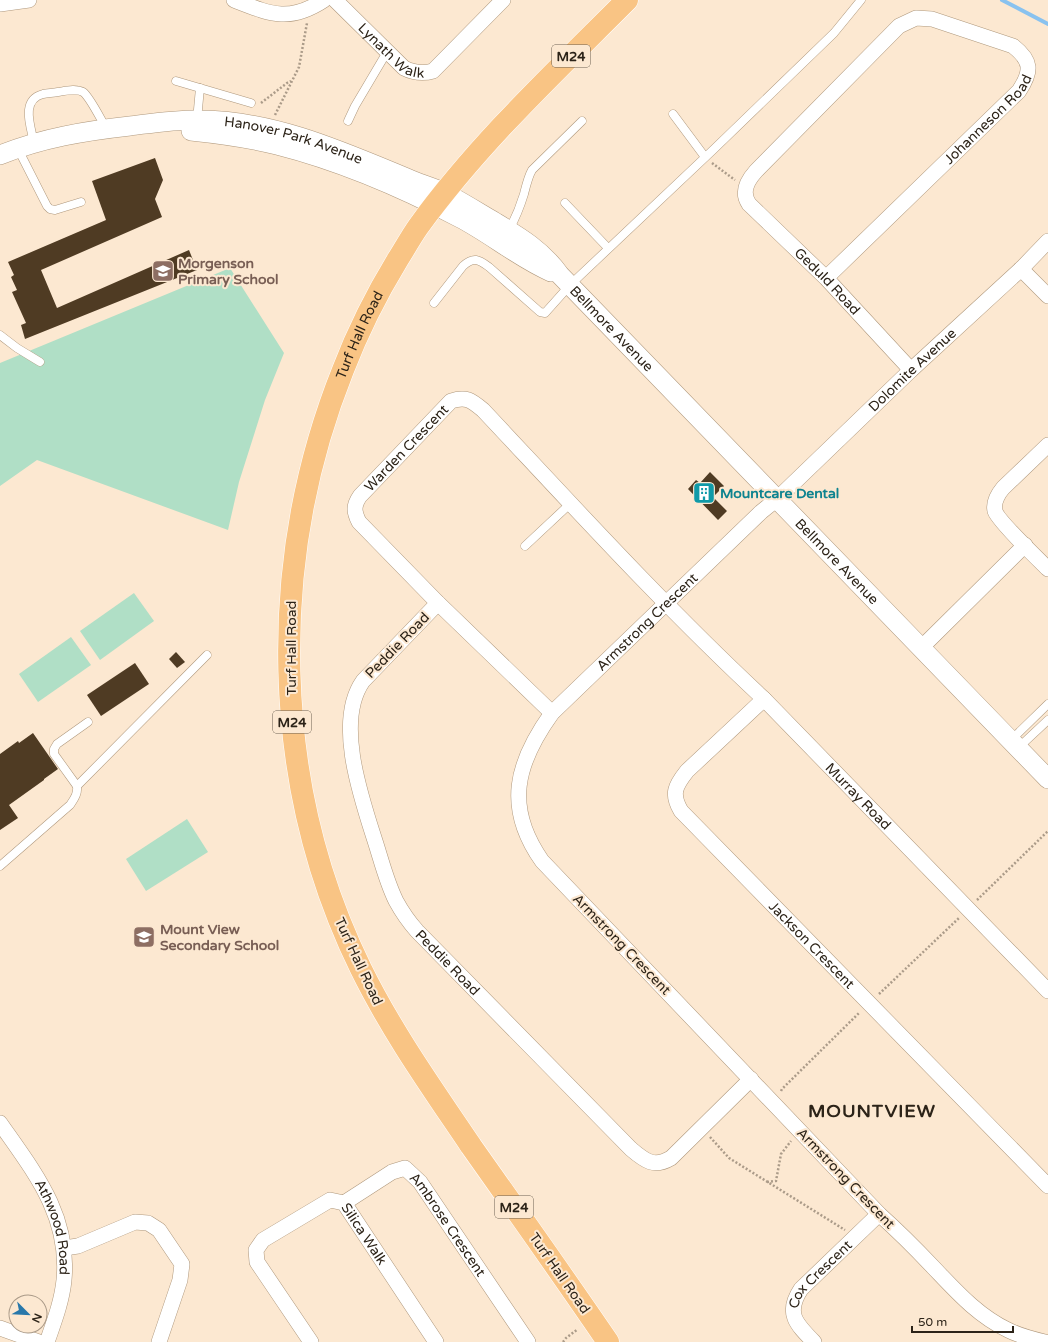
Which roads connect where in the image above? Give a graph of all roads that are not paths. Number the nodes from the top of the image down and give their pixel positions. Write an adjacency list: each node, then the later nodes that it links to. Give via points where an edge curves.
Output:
1 (30, 0): 8 (street)
2 (234, 0): 3 (street, via 267,12 284,14 308,10)
3 (324, 0)
4 (335, 0): 9 (street, Lynath Walk)
5 (503, 0): 9 (street, Lynath Walk, via 433,70 413,72 404,68)
6 (627, 0): 22 (main road, Turf Hall Road / M24, via 514,112)
7 (861, 0): 20 (lane, via 834,33)
8 (0, 4)
9 (387, 52): 16 (lane)
10 (176, 81): 11 (lane)
11 (200, 88): 12 (lane); 14 (lane)
12 (255, 104)
13 (673, 114): 20 (lane)
14 (197, 120): 17 (street, Hanover Park Avenue); 22 (street, Hanover Park Avenue, via 240,123 323,144)
15 (582, 121): 25 (lane, via 532,170 519,210)
16 (348, 122)
17 (138, 125): 18 (street, Hanover Park Avenue); 22 (street, Hanover Park Avenue, via 237,136 276,145)
18 (106, 128): 19 (street, Hanover Park Avenue); 19 (lane, via 83,92 77,90 43,94 30,104)
19 (17, 149): 23 (lane, via 50,209 55,210)
20 (705, 157): 27 (lane)
21 (745, 190): 29 (street, Geduld Road, via 749,204); 29 (street, Johanneson Road, via 756,171 899,26 916,18 932,19 1013,46 1020,52 1028,66 1027,79 1019,91)
22 (439, 199): 25 (street, Bellmore Avenue, via 469,206); 30 (street, Bellmore Avenue, via 486,232); 70 (main road, Turf Hall Road / M24, via 416,229 364,320 330,400 320,432 294,555 289,619 290,695 297,760 312,835 327,884 348,942 387,1020 420,1072)
23 (81, 202)
24 (565, 203): 27 (lane)
25 (509, 230): 30 (street, Bellmore Avenue, via 545,256)
26 (1048, 241): 28 (street, Dolomite Avenue)
27 (608, 248): 30 (lane)
28 (1021, 269): 31 (street); 35 (street, Dolomite Avenue)
29 (826, 278): 35 (street, Geduld Road)
30 (564, 280): 32 (lane, via 546,313 542,313 489,267 481,261 474,260 463,266); 37 (street, Bellmore Avenue)
31 (1048, 296)
32 (434, 303)
33 (0, 335): 34 (lane)
34 (40, 362)
35 (911, 370): 37 (street, Dolomite Avenue)
36 (1048, 445): 39 (street, via 1003,488 995,504 998,517)
37 (777, 499): 43 (street, Armstrong Crescent); 44 (street, Bellmore Avenue)
38 (571, 503): 40 (lane); 42 (street, Warden Crescent, via 482,410 465,398 451,401 360,496 355,502 354,510 359,522); 43 (street, Warden Crescent)
39 (1025, 545): 41 (street); 44 (street)
40 (525, 546)
41 (1048, 570)
42 (438, 602): 48 (street, Warden Crescent); 56 (street, Peddie Road, via 363,681 354,695 351,715 358,788 390,889 402,912 417,931 639,1156 653,1163 665,1162 671,1158)
43 (666, 604): 46 (street, Murray Road); 48 (street, Armstrong Crescent)
44 (921, 648): 51 (street, Bellmore Avenue)
45 (207, 655): 53 (lane)
46 (764, 699): 55 (street, Murray Road); 58 (street, Jackson Crescent, via 680,779 675,796 681,811)
47 (1048, 704): 51 (lane)
48 (552, 713): 56 (street, Armstrong Crescent, via 531,745 519,785 521,816 534,849 542,861)
49 (1048, 720): 51 (lane)
50 (88, 722): 53 (lane, via 57,744 54,749 54,754)
51 (1014, 745): 52 (street, Bellmore Avenue)
52 (1048, 779)
53 (77, 786): 54 (lane, via 78,791 70,805)
54 (0, 866)
55 (1048, 991)
56 (751, 1079): 60 (street, Armstrong Crescent)
57 (0, 1123): 61 (street, Athwood Road, via 45,1191 56,1215)
58 (1048, 1186)
59 (344, 1203): 67 (street, Silica Walk, via 330,1200 263,1240 256,1250 257,1262); 68 (street, Silica Walk); 69 (street, Ambrose Crescent, via 392,1172 406,1168 420,1182)
60 (879, 1214): 63 (street, Cox Crescent, via 801,1289 794,1299 794,1317); 71 (street, Armstrong Crescent, via 970,1306 1007,1330)
61 (64, 1248): 65 (street, Athwood Road, via 64,1280); 66 (street, via 78,1246 135,1222 148,1223 159,1230 182,1264 180,1280)
62 (0, 1328): 64 (street)
63 (809, 1340)
64 (39, 1342)
65 (47, 1342)
66 (159, 1342)
67 (312, 1342)
68 (436, 1342)
69 (528, 1342)
70 (608, 1342)
71 (1045, 1342)

